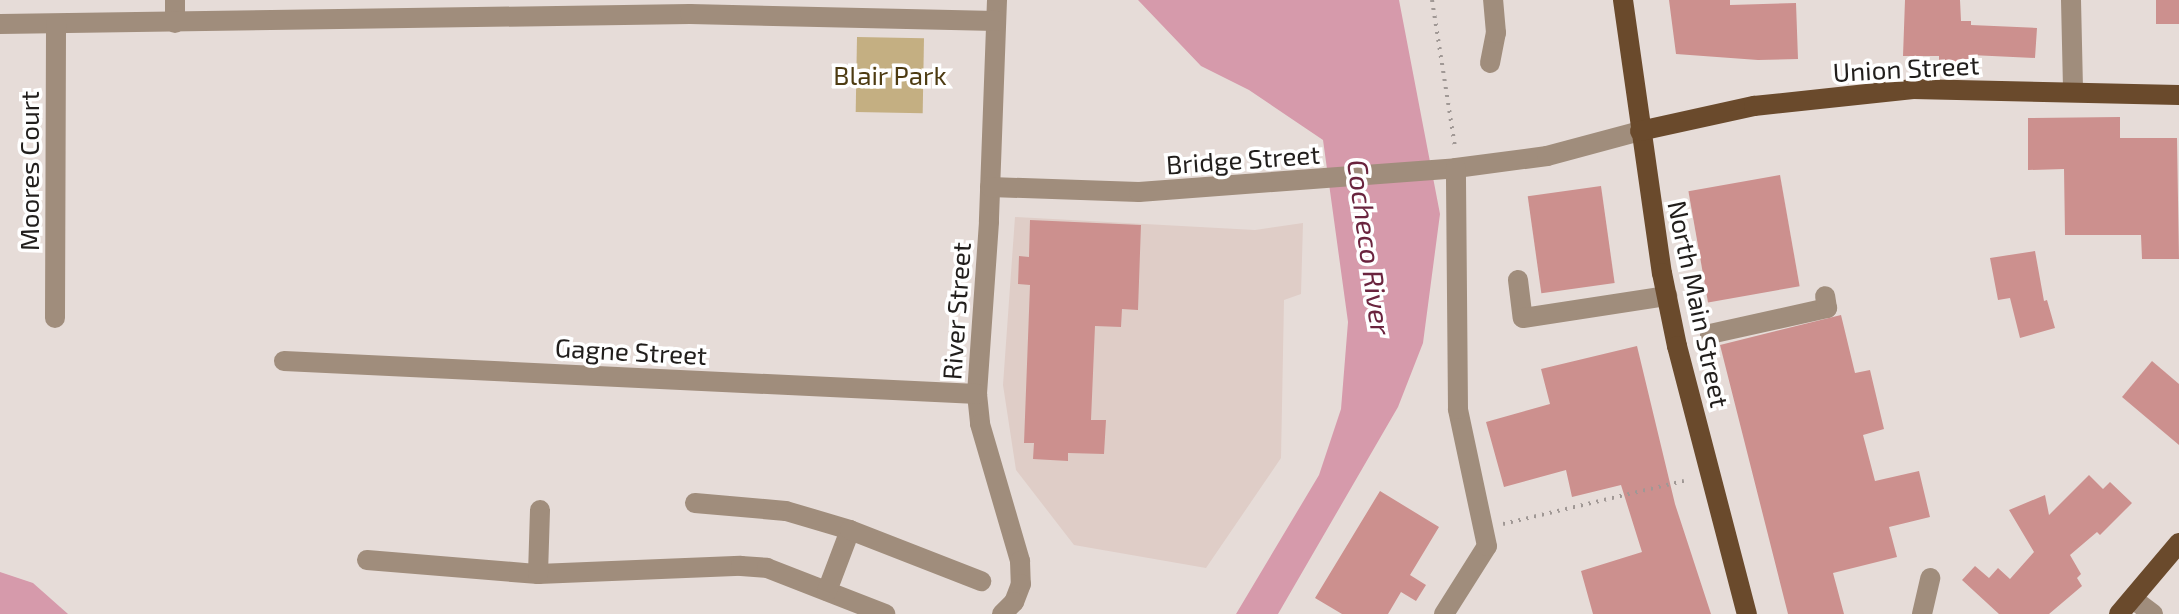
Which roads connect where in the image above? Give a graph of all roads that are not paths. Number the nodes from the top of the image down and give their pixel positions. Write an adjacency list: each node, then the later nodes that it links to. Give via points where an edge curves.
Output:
1 (175, 0): 7 (street)
2 (997, 0): 6 (street, River Street)
3 (1493, 0): 10 (street, via 1496,33)
4 (1623, 0): 13 (main road, North Main Street)
5 (2071, 0): 11 (street)
6 (996, 21): 7 (street, via 690,14); 15 (street, River Street)
7 (175, 23): 9 (street)
8 (0, 24): 9 (street)
9 (56, 24): 19 (street, Moores Court)
10 (1490, 63)
11 (2073, 91): 12 (main road, Union Street); 13 (main road, Union Street, via 1887,91 1754,106)
12 (2179, 95)
13 (1640, 131): 14 (street, Bridge Street, via 1547,156); 17 (main road, North Main Street)
14 (1450, 168): 15 (street, Bridge Street, via 1139,192); 35 (street, via 1458,409 1487,546)
15 (990, 187): 22 (street, River Street)
16 (1518, 280): 17 (street, via 1523,318)
17 (1667, 296): 36 (main road, North Main Street)
18 (1825, 296): 20 (street, via 1827,308)
19 (55, 318)
20 (1710, 334)
21 (284, 361): 22 (street, Gagne Street)
22 (977, 394): 34 (street, River Street, via 980,424 1020,561 1021,584)
23 (695, 503): 25 (street, via 786,511)
24 (540, 510): 28 (street)
25 (850, 530): 30 (street); 31 (street)
26 (2179, 543): 32 (main road)
27 (367, 560): 28 (street)
28 (538, 574): 31 (street, via 741,566 767,568)
29 (1930, 578): 37 (street)
30 (981, 581)
31 (827, 591): 33 (street)
32 (2126, 606): 38 (street)
33 (885, 614)
34 (1002, 614)
35 (1444, 614)
36 (1747, 614)
37 (1922, 614)
38 (2153, 614)

